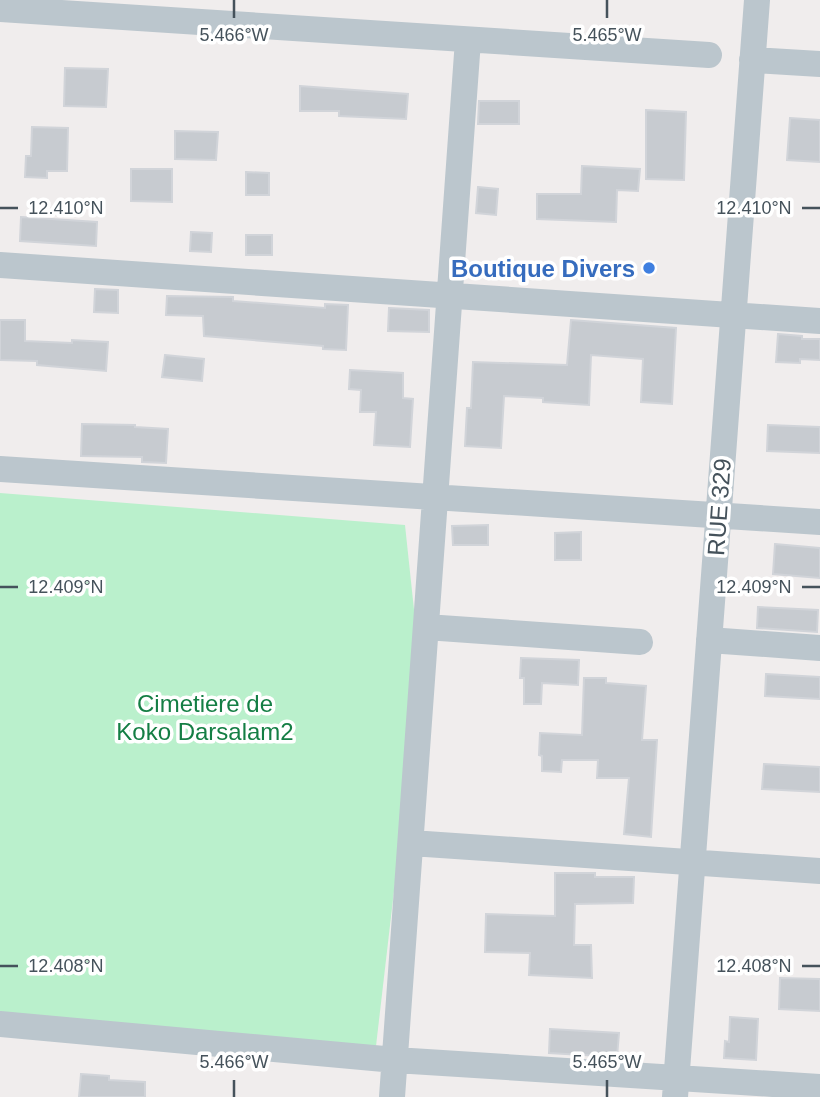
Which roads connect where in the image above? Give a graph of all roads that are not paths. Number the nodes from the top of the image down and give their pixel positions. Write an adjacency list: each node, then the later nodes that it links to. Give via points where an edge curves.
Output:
1 (757, 0): 6 (street, RUE 329)
2 (0, 9): 3 (street)
3 (129, 9): 4 (street)
4 (468, 40): 5 (street); 9 (street)
5 (709, 55)
6 (752, 60): 7 (street); 10 (street, RUE 329)
7 (820, 64)
8 (0, 265): 9 (street)
9 (450, 296): 10 (street); 13 (street)
10 (733, 315): 11 (street); 14 (street, RUE 329)
11 (820, 321)
12 (0, 469): 13 (street)
13 (436, 497): 14 (street); 16 (street)
14 (718, 515): 15 (street); 17 (street, RUE 329)
15 (820, 522)
16 (426, 627): 18 (street); 20 (street)
17 (709, 640): 19 (street); 21 (street, RUE 329)
18 (640, 642)
19 (820, 648)
20 (411, 843): 21 (street); 24 (street)
21 (692, 862): 22 (street); 26 (street, RUE 329)
22 (820, 871)
23 (0, 1024): 24 (street)
24 (395, 1060): 26 (street); 27 (street)
25 (820, 1087): 26 (street)
26 (675, 1088)
27 (392, 1097)

